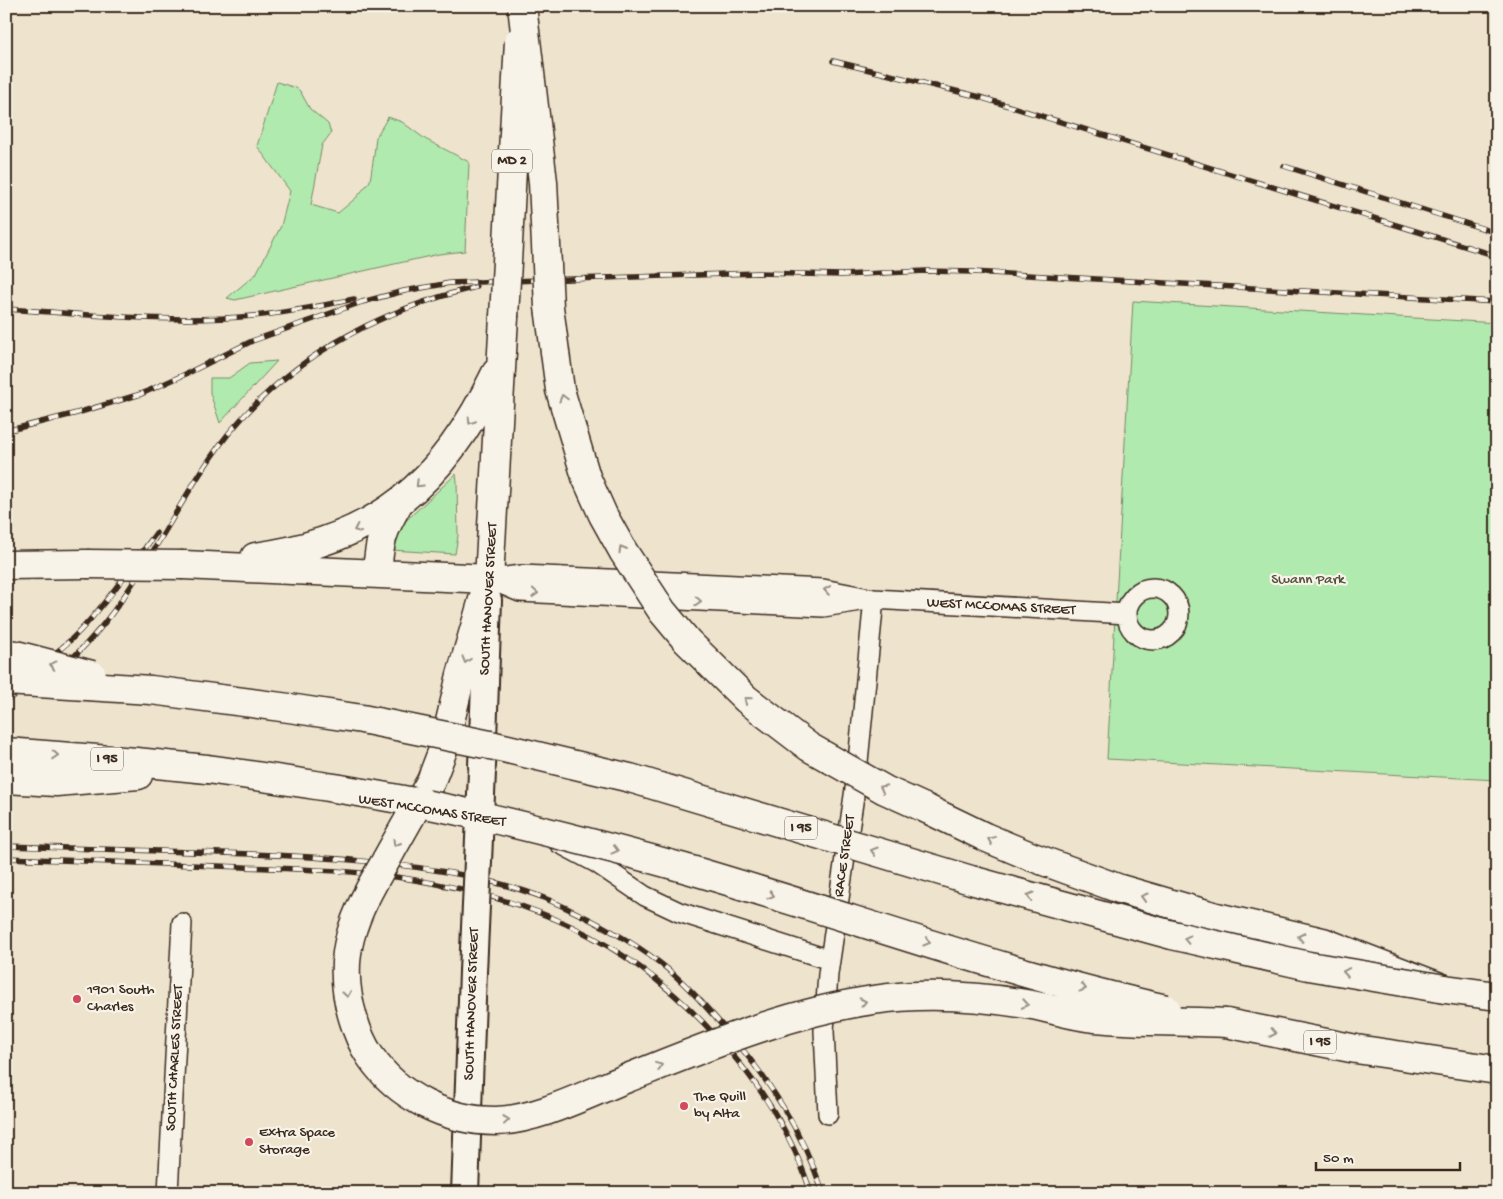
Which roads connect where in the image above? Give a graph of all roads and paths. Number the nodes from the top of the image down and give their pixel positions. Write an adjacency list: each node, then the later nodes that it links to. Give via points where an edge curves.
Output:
1 (521, 6): 2 (main road, SOUTH HANOVER STREET / MD 2, bridge); 19 (main road, one-way to 1, bridge, via 1324,942 1213,916 1120,889 985,837 885,790 809,747 746,699 687,642 648,590 603,515 586,477 560,390 549,307 543,182)
2 (501, 362): 3 (main road, one-way to 3, via 463,433); 7 (main road, SOUTH HANOVER STREET / MD 2)
3 (399, 503): 5 (main road, one-way to 5, via 364,525 311,546); 6 (main road, via 380,540)
4 (6, 565): 5 (main road, bridge)
5 (183, 566): 6 (main road, WEST MCCOMAS STREET)
6 (377, 574): 7 (main road, WEST MCCOMAS STREET)
7 (489, 579): 8 (street, WEST MCCOMAS STREET, via 522,575 823,589); 21 (main road, one-way to 21, bridge, via 444,747 431,781 368,891 347,950 346,990 364,1046 384,1074 411,1096 448,1114 483,1120 499,1121 535,1114 773,1023 873,1000 943,996 977,998 1093,1018); 27 (main road, SOUTH HANOVER STREET / MD 2, bridge)
8 (874, 599): 9 (street, WEST MCCOMAS STREET); 18 (street, RACE STREET, via 856,782)
9 (1127, 614)
10 (6, 654): 12 (main road, one-way to 10, bridge)
11 (6, 681): 12 (main road, I 95, bridge)
12 (151, 690): 19 (main road, I 95, one-way to 12, bridge, via 1310,966 1172,935 980,882 665,788 552,759 362,719)
13 (6, 752): 14 (main road, I 95, one-way to 14)
14 (207, 769): 15 (main road, via 56,782); 21 (main road, I 95, one-way to 21, bridge, via 475,815 605,847 1019,970)
15 (6, 780)
16 (245, 783): 18 (street, WEST MCCOMAS STREET, via 466,814 507,823 555,840 645,896 679,912)
17 (182, 924): 26 (street, SOUTH CHARLES STREET)
18 (830, 960): 25 (street, RACE STREET, via 824,1032)
19 (1445, 988): 20 (main road, I 95)
20 (1497, 996)
21 (1226, 1023): 22 (main road, I 95, one-way to 22)
22 (1415, 1058): 23 (main road, I 95); 24 (main road)
23 (1497, 1070)
24 (1497, 1086)
25 (828, 1114)
26 (168, 1193)
27 (465, 1193)

